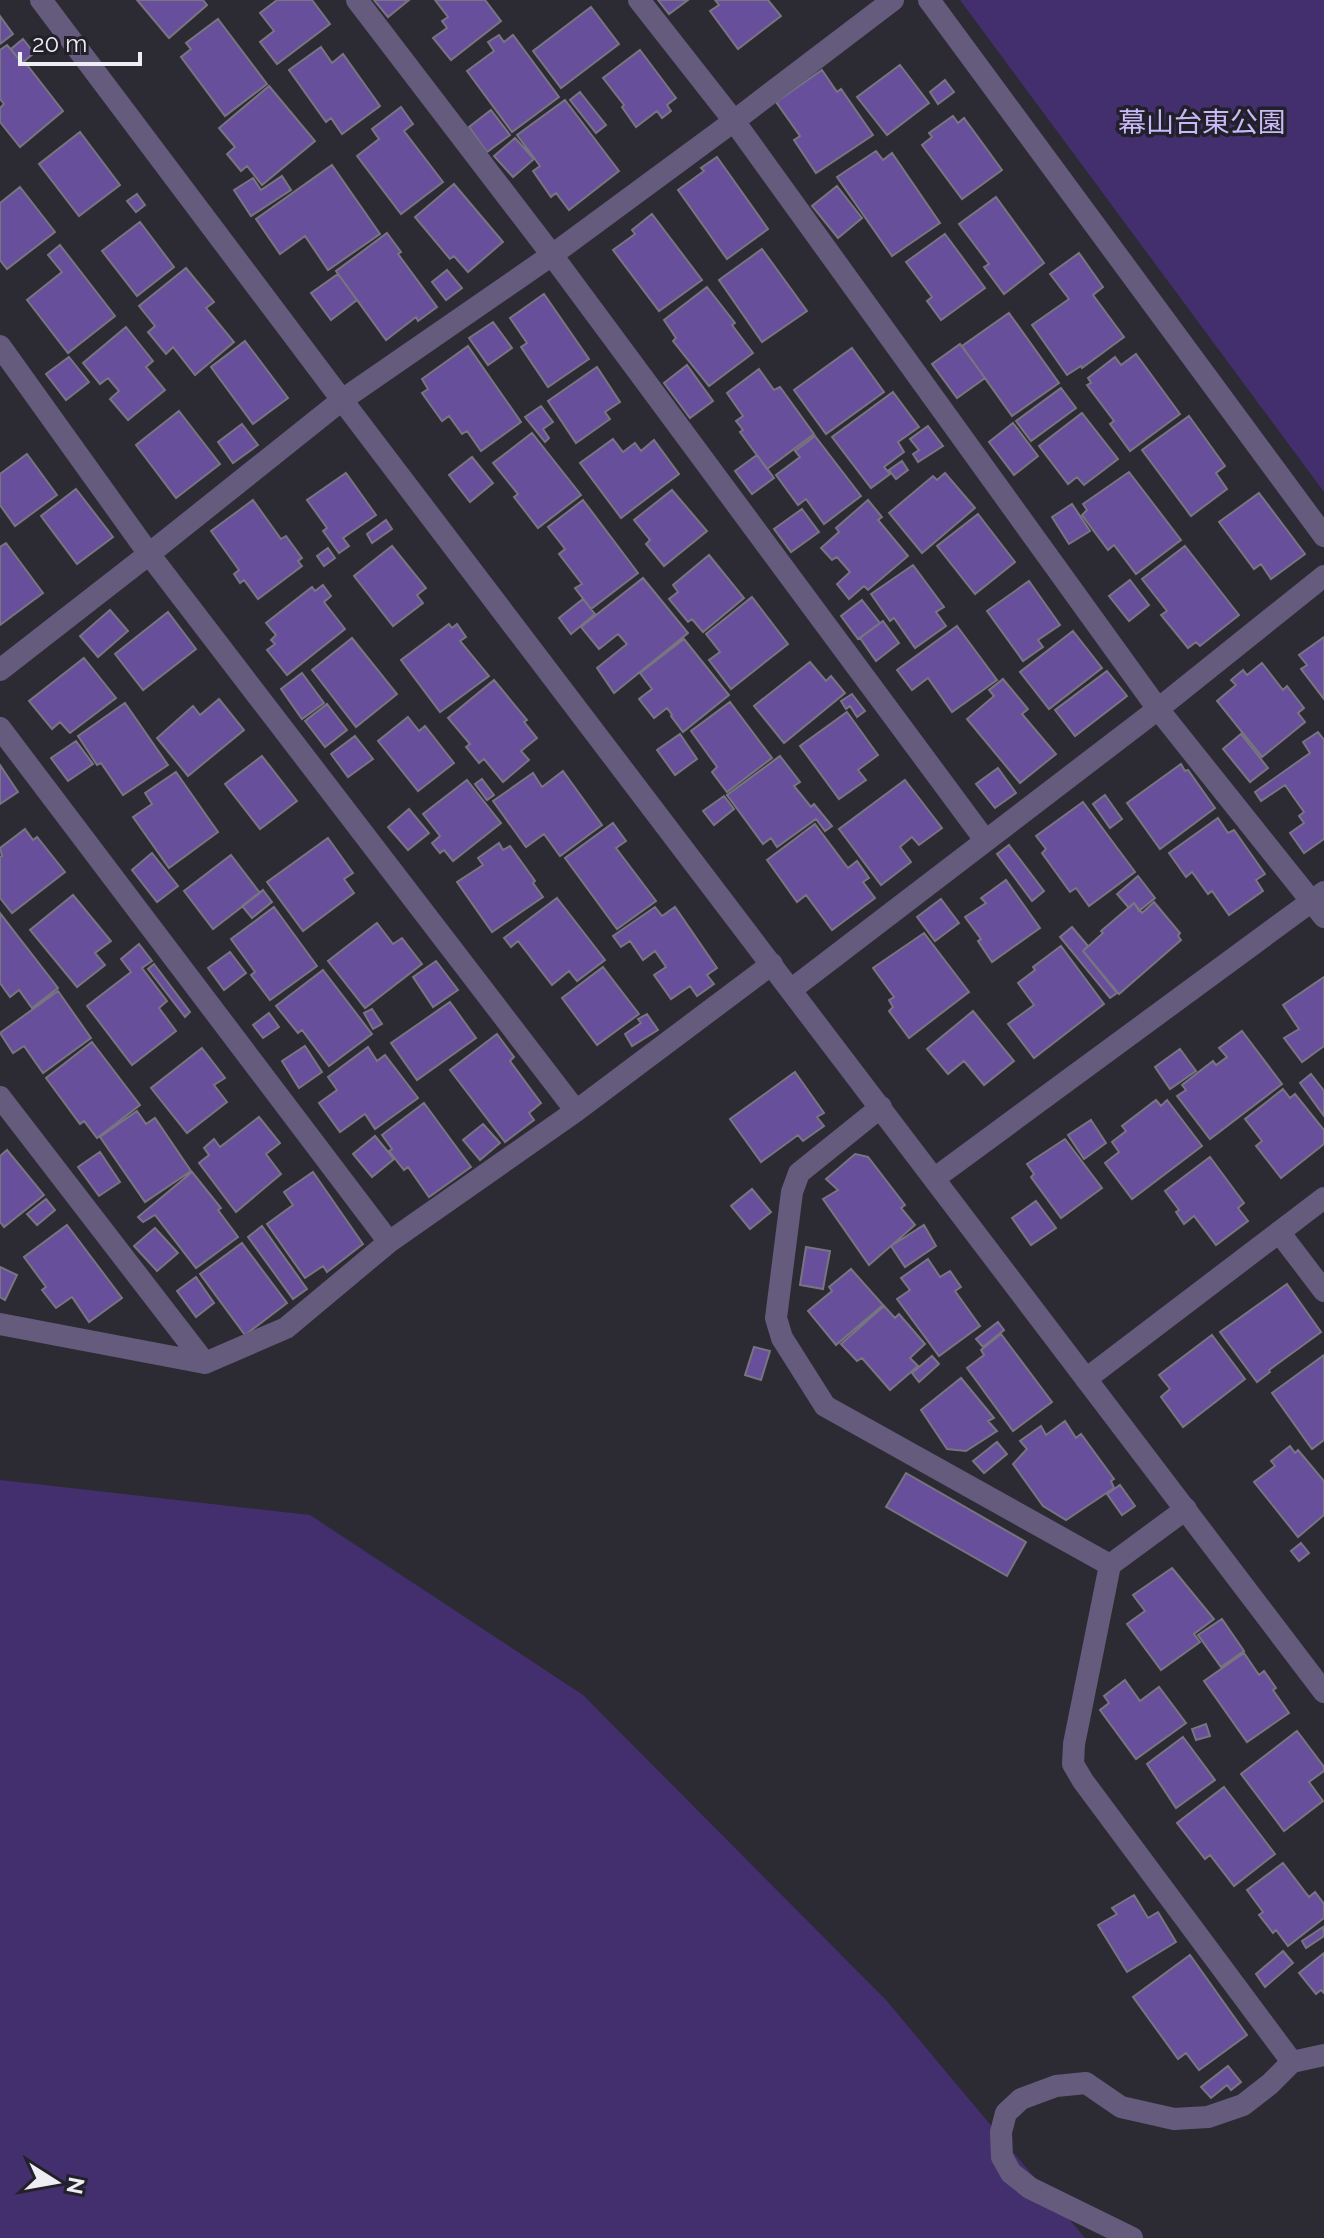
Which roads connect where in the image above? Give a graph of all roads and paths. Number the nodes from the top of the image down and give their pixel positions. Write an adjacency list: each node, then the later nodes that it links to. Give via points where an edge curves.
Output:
1 (41, 0): 9 (street)
2 (357, 0): 7 (street)
3 (639, 0): 6 (street)
4 (893, 0): 6 (street)
5 (929, 0): 10 (street)
6 (734, 121): 7 (street); 14 (street)
7 (552, 255): 9 (street); 16 (street)
8 (0, 346): 11 (street)
9 (342, 400): 11 (street); 18 (street)
10 (1324, 536)
11 (149, 554): 13 (street); 22 (street)
12 (1324, 576): 14 (street)
13 (0, 670)
14 (1158, 709): 16 (street); 17 (street)
15 (0, 728): 26 (street)
16 (985, 840): 19 (street)
17 (1320, 904): 23 (street)
18 (772, 964): 19 (street); 22 (street)
19 (792, 989): 21 (street)
20 (0, 1097): 29 (street)
21 (881, 1107): 23 (street); 32 (street, via 799,1173 776,1318 782,1338 825,1406)
22 (576, 1111): 26 (street)
23 (935, 1178): 30 (street)
24 (1324, 1198): 25 (street)
25 (1279, 1232): 27 (street); 30 (street)
26 (389, 1242): 29 (street, via 286,1328)
27 (1324, 1291)
28 (0, 1324): 29 (street)
29 (205, 1363)
30 (1086, 1379): 31 (street)
31 (1186, 1509): 32 (street); 33 (street)
32 (1110, 1565): 35 (street, via 1073,1764)
33 (1324, 1692)
34 (1324, 2055): 35 (street)
35 (1292, 2062): 36 (street, via 1243,2105 1208,2117 1174,2119 1121,2107 1086,2083 1056,2086 1021,2099 1006,2113 1002,2157 1011,2173 1030,2188)
36 (1132, 2238)

